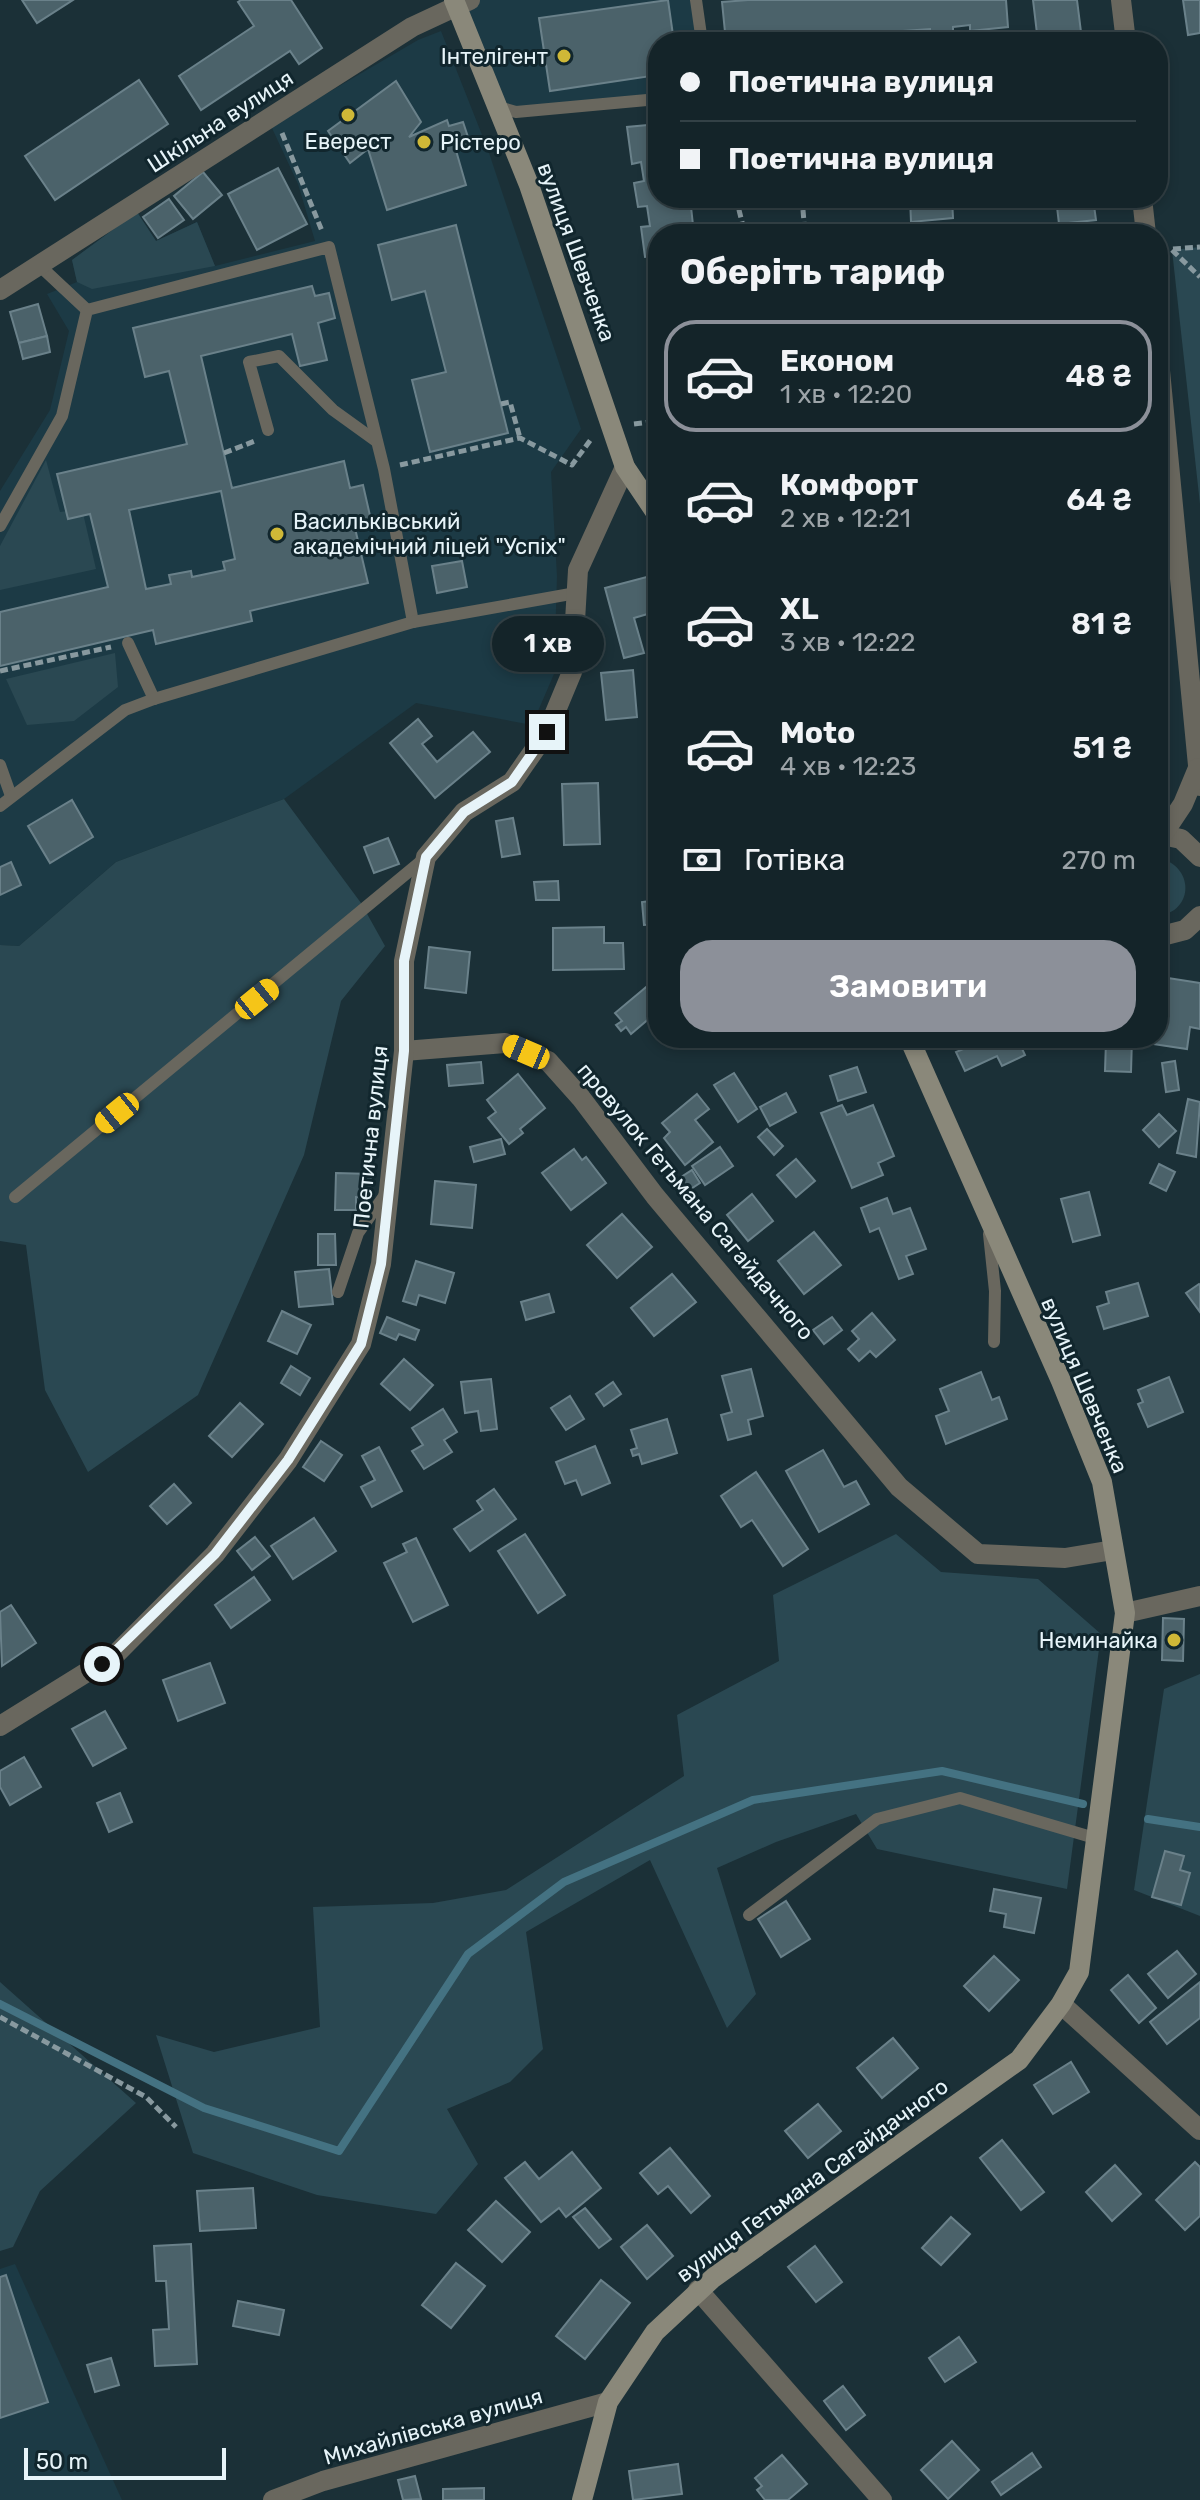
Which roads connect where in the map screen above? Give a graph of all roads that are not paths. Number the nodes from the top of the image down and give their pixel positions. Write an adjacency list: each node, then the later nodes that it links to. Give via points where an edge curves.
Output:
1 (696, 0): 4 (lane)
2 (1121, 0): 5 (street)
3 (460, 2): 7 (main road, вулиця Шевченка); 8 (street, Шкільна вулиця, via 271,115)
4 (701, 32)
5 (1125, 32)
6 (648, 100): 7 (lane, via 516,112)
7 (498, 107): 14 (main road, вулиця Шевченка)
8 (40, 266): 9 (street, Шкільна вулиця); 10 (lane)
9 (0, 290)
10 (87, 310): 12 (lane, via 329,247); 16 (lane, via 62,416)
11 (268, 430): 12 (lane, via 249,362 279,356 333,410)
12 (376, 441): 18 (lane)
13 (1168, 454): 22 (street)
14 (625, 467): 15 (main road, вулиця Шевченка); 17 (street, Поетична вулиця, via 578,570)
15 (648, 501)
16 (0, 526)
17 (576, 593): 18 (lane); 27 (street, Поетична вулиця, via 572,672 547,732 512,782 464,812)
18 (413, 622): 20 (lane)
19 (128, 643): 20 (lane)
20 (154, 699): 23 (lane, via 125,710)
21 (0, 765): 23 (lane)
22 (1199, 777): 25 (street)
23 (11, 796): 24 (lane)
24 (0, 806)
25 (1168, 824)
26 (1168, 836): 28 (street, via 1181,839)
27 (426, 857): 32 (street, Поетична вулиця, via 404,961); 34 (lane)
28 (1200, 857)
29 (1200, 918): 30 (street)
30 (1168, 934)
31 (913, 1048): 35 (main road, вулиця Шевченка)
32 (404, 1051): 33 (street, Поетична вулиця); 38 (street, провулок Гетьмана Сагайдачного, via 505,1043 548,1061 899,1487 978,1554 1065,1558)
33 (387, 1191): 36 (lane, via 358,1233); 41 (street, Поетична вулиця, via 381,1264 361,1344 288,1460 215,1554 116,1654)
34 (15, 1197)
35 (988, 1223): 37 (lane); 38 (main road, вулиця Шевченка, via 1102,1482)
36 (338, 1292)
37 (994, 1342)
38 (1113, 1550): 40 (main road, вулиця Шевченка)
39 (1200, 1596): 40 (street)
40 (1125, 1613): 42 (main road, вулиця Шевченка)
41 (0, 1726)
42 (1098, 1839): 43 (lane, via 960,1798 877,1819); 44 (main road, вулиця Шевченка, via 1079,1972)
43 (749, 1915)
44 (1061, 2004): 45 (street); 46 (main road, вулиця Гетьмана Сагайдачного, via 1019,2060)
45 (1200, 2130)
46 (698, 2290): 47 (main road, вулиця Гетьмана Сагайдачного, via 655,2332); 50 (street)
47 (608, 2402): 48 (street, Михайлівська вулиця, via 323,2481); 49 (main road, вулиця Гетьмана Сагайдачного)
48 (273, 2500)
49 (582, 2500)
50 (882, 2500)

